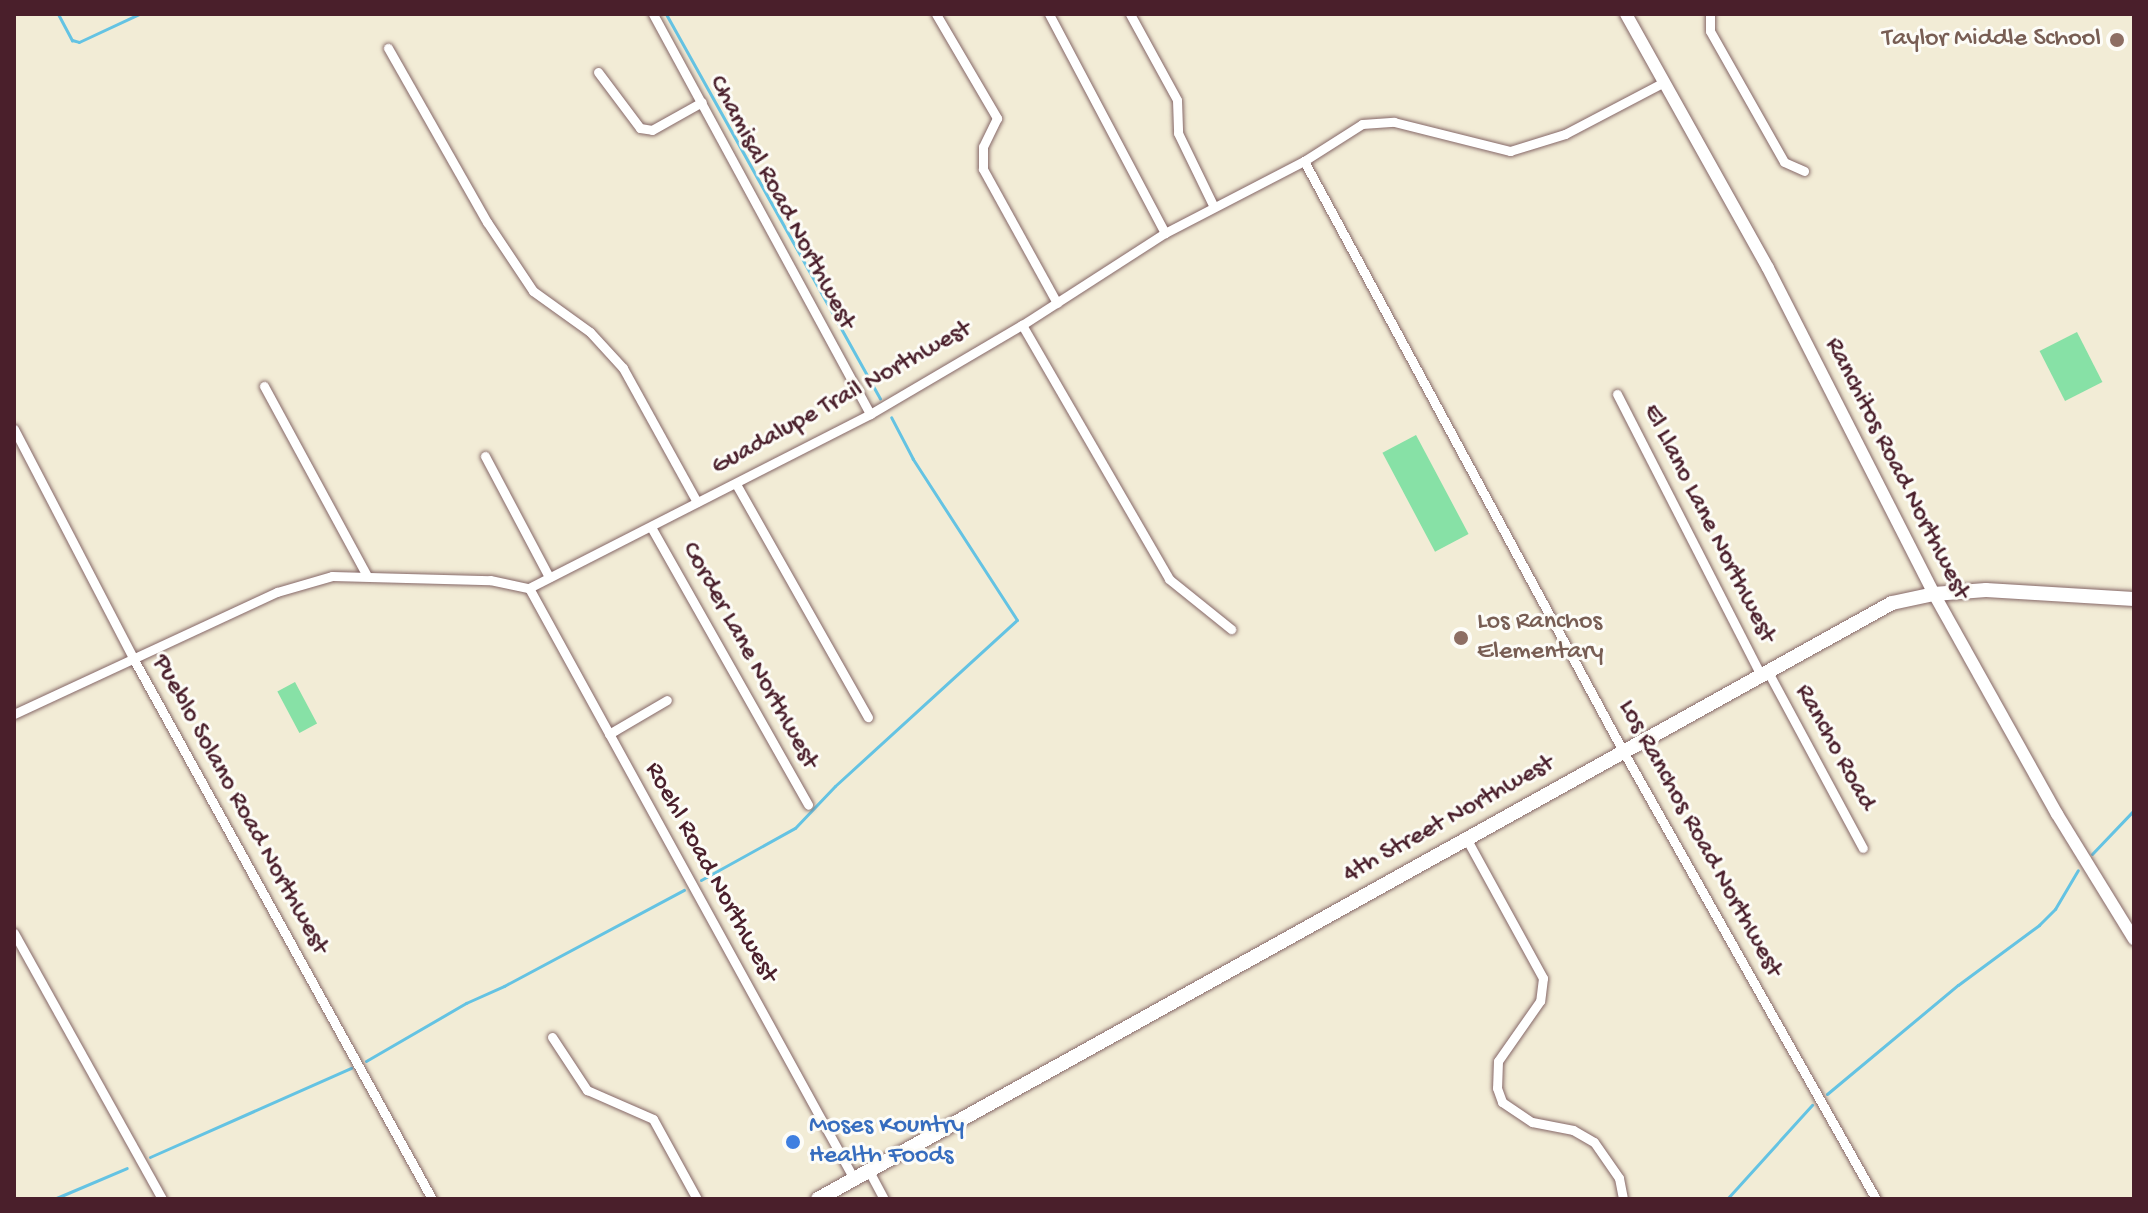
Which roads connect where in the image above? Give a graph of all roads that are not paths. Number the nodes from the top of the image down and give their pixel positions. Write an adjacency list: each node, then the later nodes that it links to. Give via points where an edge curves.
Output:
1 (653, 14): 10 (street, Chamisal Road Northwest)
2 (936, 14): 15 (street, via 997,118 983,147 983,169)
3 (1049, 14): 14 (street)
4 (1130, 14): 13 (street, via 1177,100 1178,133)
5 (1626, 14): 9 (street, Ranchitos Road Northwest)
6 (1710, 14): 12 (street, via 1710,31 1784,162)
7 (388, 48): 23 (street, via 487,222 533,291 590,332 623,368)
8 (598, 72): 10 (street, via 640,128 652,130)
9 (1664, 82): 11 (street, Guadalupe Trail Northwest, via 1565,134 1510,151 1385,122 1362,124); 28 (street, Ranchitos Road Northwest, via 1775,282)
10 (702, 102): 19 (street, Chamisal Road Northwest)
11 (1304, 161): 13 (street, Guadalupe Trail Northwest); 37 (street, Los Ranchos Road Northwest)
12 (1804, 171)
13 (1214, 207): 14 (street, Guadalupe Trail Northwest)
14 (1165, 233): 15 (street, Guadalupe Trail Northwest)
15 (1057, 303): 16 (street, Guadalupe Trail Northwest)
16 (1022, 325): 19 (street, Guadalupe Trail Northwest); 30 (street, via 1169,579)
17 (264, 386): 25 (street)
18 (1617, 394): 32 (street, El Llano Lane Northwest)
19 (870, 414): 22 (street, Guadalupe Trail Northwest)
20 (14, 429): 31 (street, Pueblo Solano Road Northwest)
21 (485, 456): 26 (street)
22 (736, 484): 23 (street, Guadalupe Trail Northwest); 35 (street)
23 (697, 502): 24 (street, Guadalupe Trail Northwest)
24 (651, 527): 26 (street, Guadalupe Trail Northwest); 38 (street, Corder Lane Northwest)
25 (367, 576): 27 (street, via 490,580); 31 (street, via 332,576 277,592)
26 (549, 577): 27 (street, Guadalupe Trail Northwest)
27 (529, 588): 36 (street, Roehl Road Northwest)
28 (1934, 594): 29 (main road, 4th Street Northwest, via 1986,590); 32 (main road, 4th Street Northwest, via 1892,603); 42 (street, Ranchitos Road Northwest)
29 (2134, 599)
30 (1231, 629)
31 (133, 658): 34 (street); 47 (street, Pueblo Solano Road Northwest)
32 (1763, 672): 37 (main road, 4th Street Northwest); 40 (street, Rancho Road)
33 (667, 700): 36 (street)
34 (14, 714)
35 (868, 717)
36 (609, 734): 45 (street, Roehl Road Northwest)
37 (1623, 751): 39 (main road, 4th Street Northwest); 52 (street, Los Ranchos Road Northwest)
38 (808, 805)
39 (1466, 838): 44 (main road, 4th Street Northwest); 51 (street, via 1543,978 1540,1001 1498,1061 1502,1102 1532,1122 1573,1130 1594,1142 1619,1178)
40 (1863, 848)
41 (14, 933): 46 (street)
42 (2134, 939)
43 (552, 1037): 48 (street, via 587,1090 653,1119)
44 (869, 1171): 45 (main road, 4th Street Northwest); 50 (street)
45 (854, 1179): 49 (main road, 4th Street Northwest)
46 (162, 1199)
47 (432, 1199)
48 (697, 1199)
49 (818, 1199)
50 (884, 1199)
51 (1623, 1199)
52 (1876, 1199)

